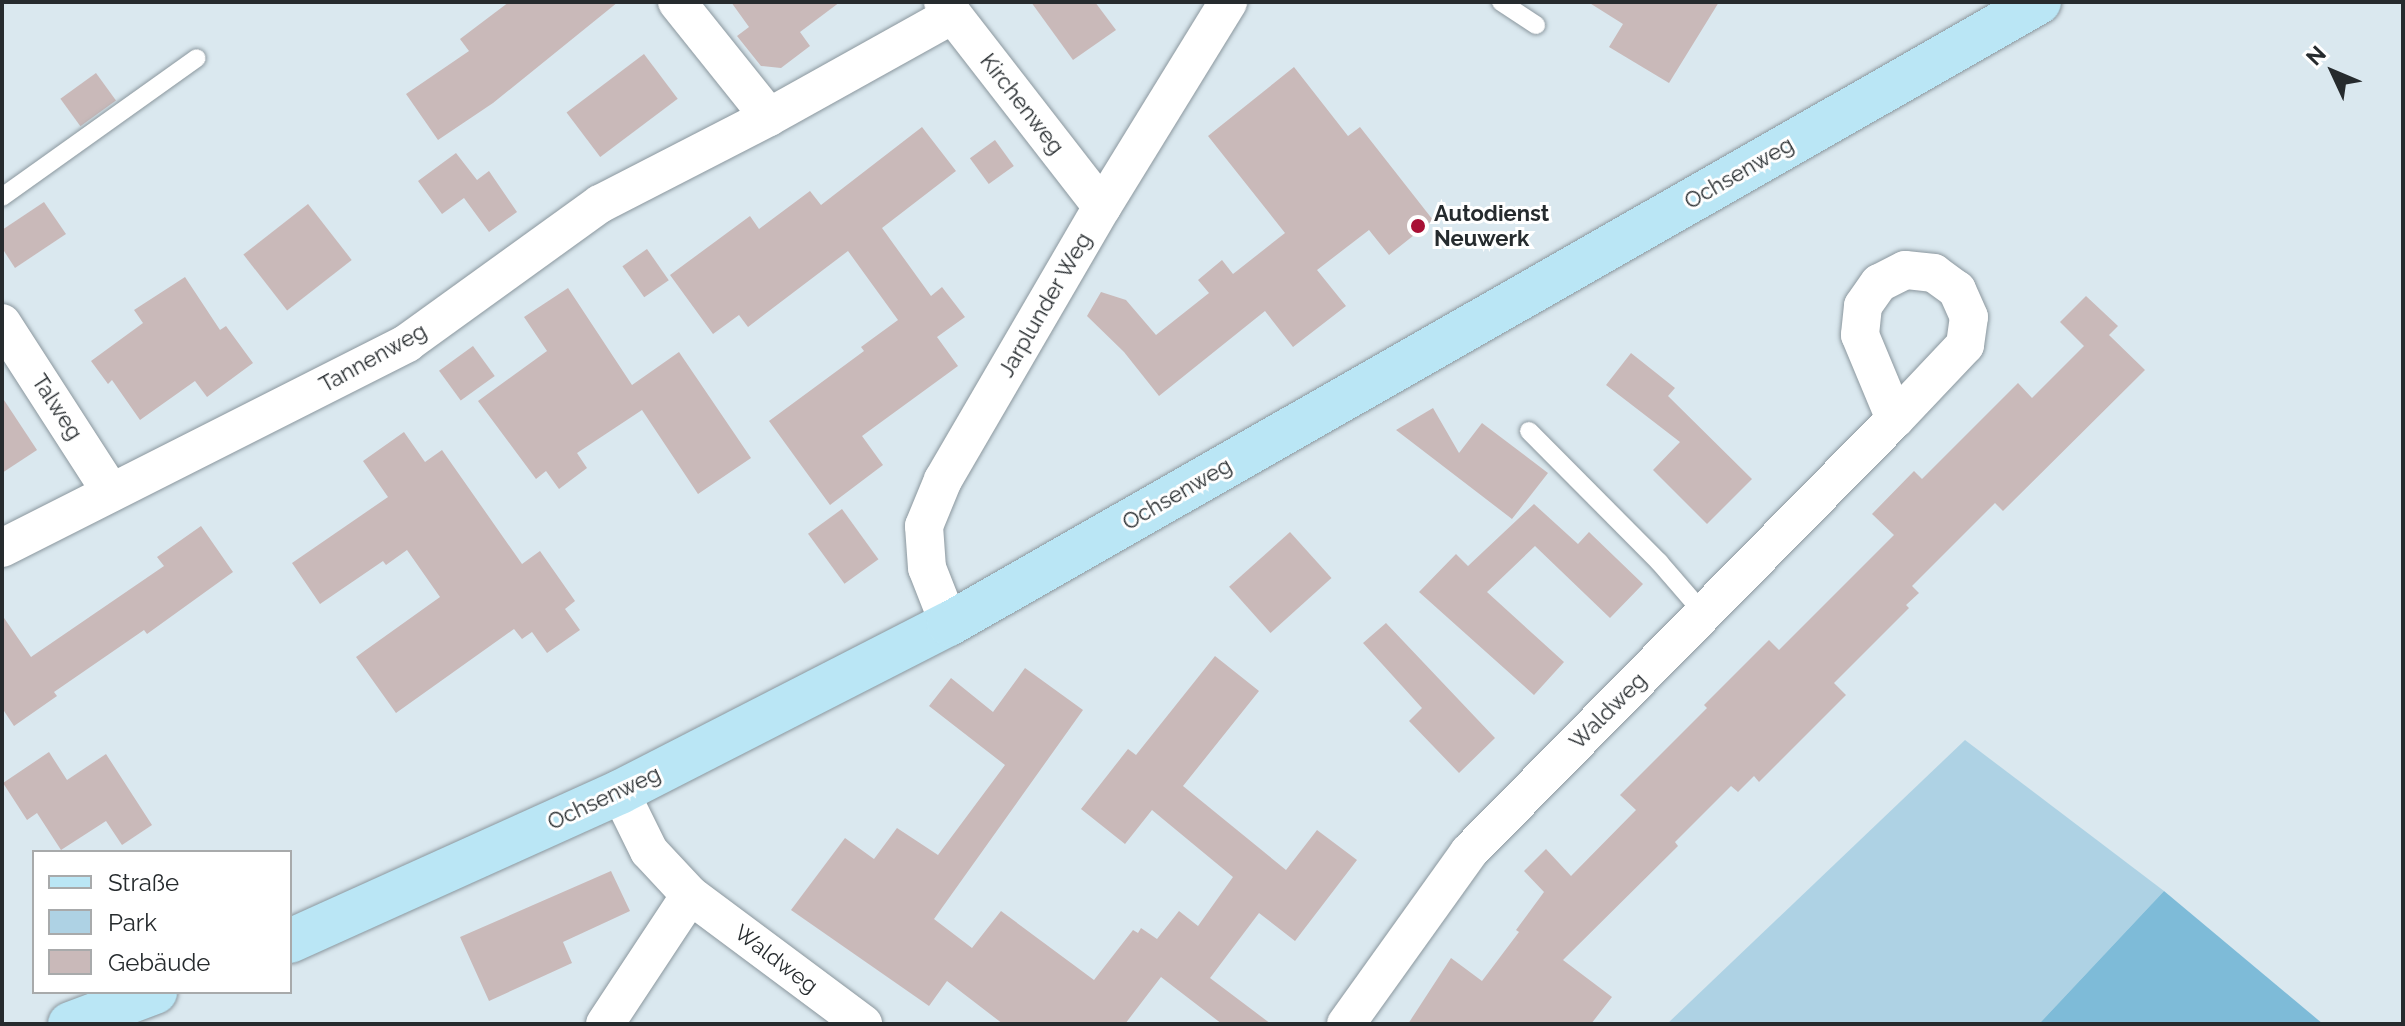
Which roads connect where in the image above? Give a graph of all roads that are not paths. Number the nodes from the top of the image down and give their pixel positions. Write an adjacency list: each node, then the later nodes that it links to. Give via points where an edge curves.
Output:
1 (677, 2): 8 (street)
2 (1228, 2): 10 (street, Jarplunder Weg)
3 (1501, 2): 6 (lane)
4 (2039, 2): 17 (main road, Ochsenweg)
5 (947, 8): 8 (street, Tannenweg); 10 (street, Kirchenweg)
6 (1536, 25)
7 (197, 58): 9 (lane)
8 (769, 117): 14 (street, Tannenweg, via 600,204 407,343)
9 (2, 197)
10 (1102, 207): 17 (street, Jarplunder Weg, via 943,480 924,526 927,568)
11 (2, 323): 14 (street, Talweg)
12 (1895, 419): 16 (street, Waldweg)
13 (1529, 431): 16 (lane)
14 (111, 492): 15 (street, Tannenweg)
15 (2, 548)
16 (1704, 614): 25 (street, Waldweg, via 1469,852)
17 (949, 624): 18 (main road, Ochsenweg)
18 (620, 792): 19 (street, via 649,851); 20 (main road, Ochsenweg)
19 (690, 895): 23 (street); 24 (street, Waldweg)
20 (292, 940)
21 (150, 994): 22 (main road)
22 (70, 1024)
23 (605, 1024)
24 (863, 1024)
25 (1346, 1024)

